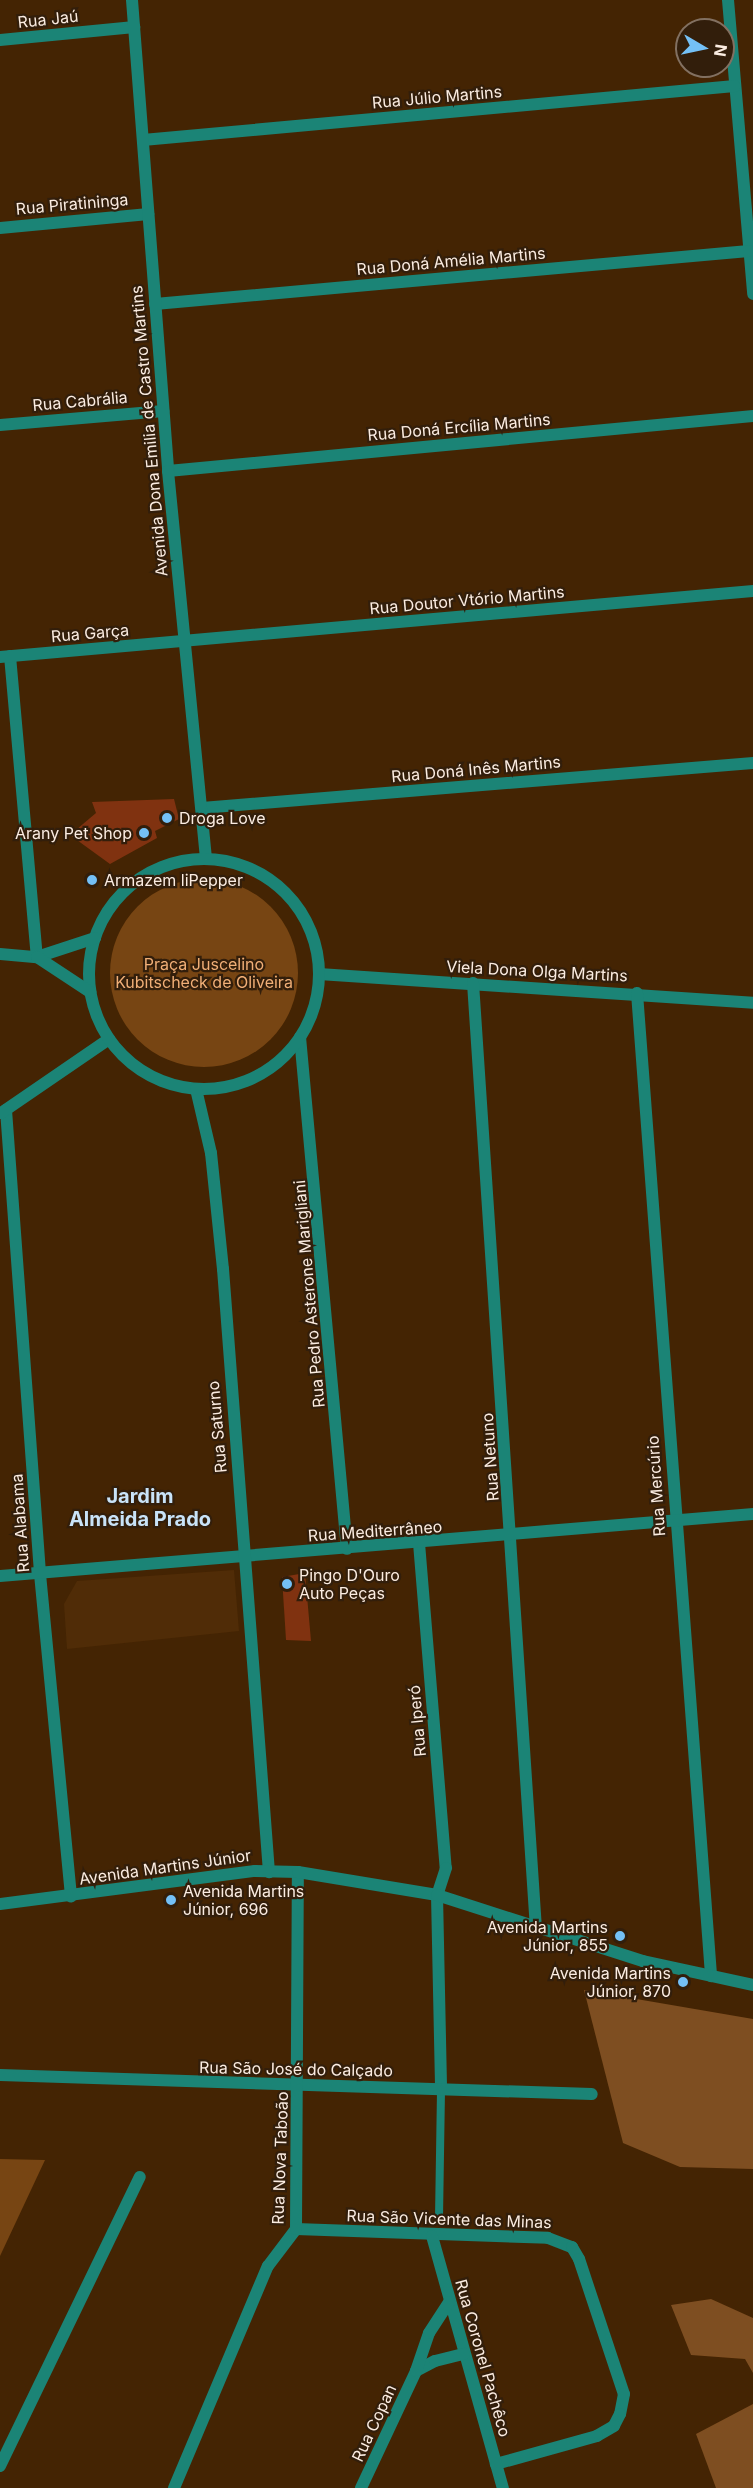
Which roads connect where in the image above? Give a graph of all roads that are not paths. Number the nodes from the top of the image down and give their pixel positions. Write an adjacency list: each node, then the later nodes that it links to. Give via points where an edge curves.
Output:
1 (132, 0): 3 (street, Avenida Dona Emilia de Castro Martins)
2 (728, 0): 5 (street)
3 (134, 27): 4 (street, Rua Jaú); 6 (street, Avenida Dona Emilia de Castro Martins)
4 (0, 40)
5 (735, 86): 6 (street, Rua Júlio Martins); 9 (street)
6 (143, 140): 7 (street, Avenida Dona Emilia de Castro Martins)
7 (148, 214): 8 (street, Rua Piratininga); 11 (street, Avenida Dona Emilia de Castro Martins)
8 (0, 228)
9 (749, 251): 10 (street); 11 (street, Rua Doná Amélia Martins)
10 (753, 294)
11 (155, 304): 12 (street, Avenida Dona Emilia de Castro Martins)
12 (163, 411): 14 (street, Rua Cabrália); 15 (street, Avenida Dona Emilia de Castro Martins)
13 (753, 416): 15 (street, Rua Doná Ercília Martins)
14 (0, 425)
15 (168, 471): 17 (street, Avenida Dona Emilia de Castro Martins)
16 (753, 591): 17 (street, Rua Doutor Vtório Martins)
17 (183, 641): 18 (street, Rua Garça); 20 (street, Avenida Dona Emilia de Castro Martins)
18 (5, 657): 24 (street)
19 (753, 763): 20 (street, Rua Doná Inês Martins)
20 (202, 808): 21 (street, Avenida Dona Emilia de Castro Martins)
21 (207, 858): 22 (street, via 168,864 136,880 111,906); 25 (street, via 261,873 292,899 312,934)
22 (95, 938): 24 (street); 27 (street, via 90,956)
23 (0, 954): 24 (street)
24 (37, 957): 27 (street)
25 (319, 974): 26 (street, Viela Dona Olga Martins); 30 (street, via 314,1007)
26 (473, 984): 28 (street, Viela Dona Olga Martins); 36 (street, Rua Netuno)
27 (90, 992): 31 (street)
28 (637, 993): 29 (street, Viela Dona Olga Martins); 35 (street, Rua Mercúrio)
29 (753, 1003)
30 (300, 1037): 32 (street, via 277,1063 255,1077 231,1086); 38 (street, Rua Pedro Asterone Marigliani)
31 (109, 1039): 32 (street, via 147,1074); 33 (street)
32 (196, 1089): 39 (street, Rua Saturno, via 211,1153)
33 (3, 1112): 40 (street, Rua Alabama)
34 (753, 1514): 35 (street, Rua Mediterrâneo)
35 (675, 1519): 36 (street, Rua Mediterrâneo); 48 (street, Rua Mercúrio)
36 (513, 1536): 37 (street, Rua Mediterrâneo); 47 (street, Rua Netuno)
37 (419, 1544): 38 (street, Rua Mediterrâneo); 44 (street, Rua Iperó, via 446,1868)
38 (347, 1549): 39 (street, Rua Mediterrâneo)
39 (244, 1557): 40 (street, Rua Mediterrâneo); 42 (street, Rua Saturno)
40 (40, 1574): 41 (street, Rua Mediterrâneo); 45 (street, Rua Alabama)
41 (0, 1576)
42 (269, 1872): 43 (street, Avenida Martins Júnior); 45 (street, Avenida Martins Júnior)
43 (298, 1872): 44 (street, Avenida Martins Júnior); 51 (street, Rua Nova Taboão)
44 (437, 1895): 47 (street, Avenida Martins Júnior); 52 (street, Rua Iperó)
45 (71, 1897): 46 (street, Avenida Martins Júnior)
46 (0, 1904)
47 (536, 1928): 48 (street, Avenida Martins Júnior, via 643,1961)
48 (711, 1976): 49 (street, Avenida Martins Júnior)
49 (753, 1984)
50 (0, 2075): 51 (street, Rua São José do Calçado)
51 (299, 2088): 52 (street, Rua São José do Calçado); 56 (street, Rua Nova Taboão)
52 (441, 2088): 53 (street, Rua São José do Calçado); 55 (lane)
53 (592, 2094)
54 (140, 2177): 62 (street)
55 (439, 2218)
56 (296, 2229): 57 (street, Rua São Vicente das Minas); 63 (street, Rua Nova Taboão, via 268,2266)
57 (432, 2236): 58 (street, Rua Coronel Pachêco); 61 (street, Rua São Vicente das Minas, via 548,2238 572,2247 624,2394 614,2426 597,2436)
58 (449, 2302): 59 (street, Rua Coronel Pachêco); 60 (street, Rua Copan, via 429,2333)
59 (464, 2354): 60 (street, Rua Copan, via 435,2361); 61 (street, Rua Coronel Pachêco)
60 (416, 2372): 64 (street, Rua Copan)
61 (496, 2464): 65 (street, Rua Coronel Pachêco)
62 (0, 2466)
63 (174, 2488)
64 (361, 2488)
65 (503, 2488)

